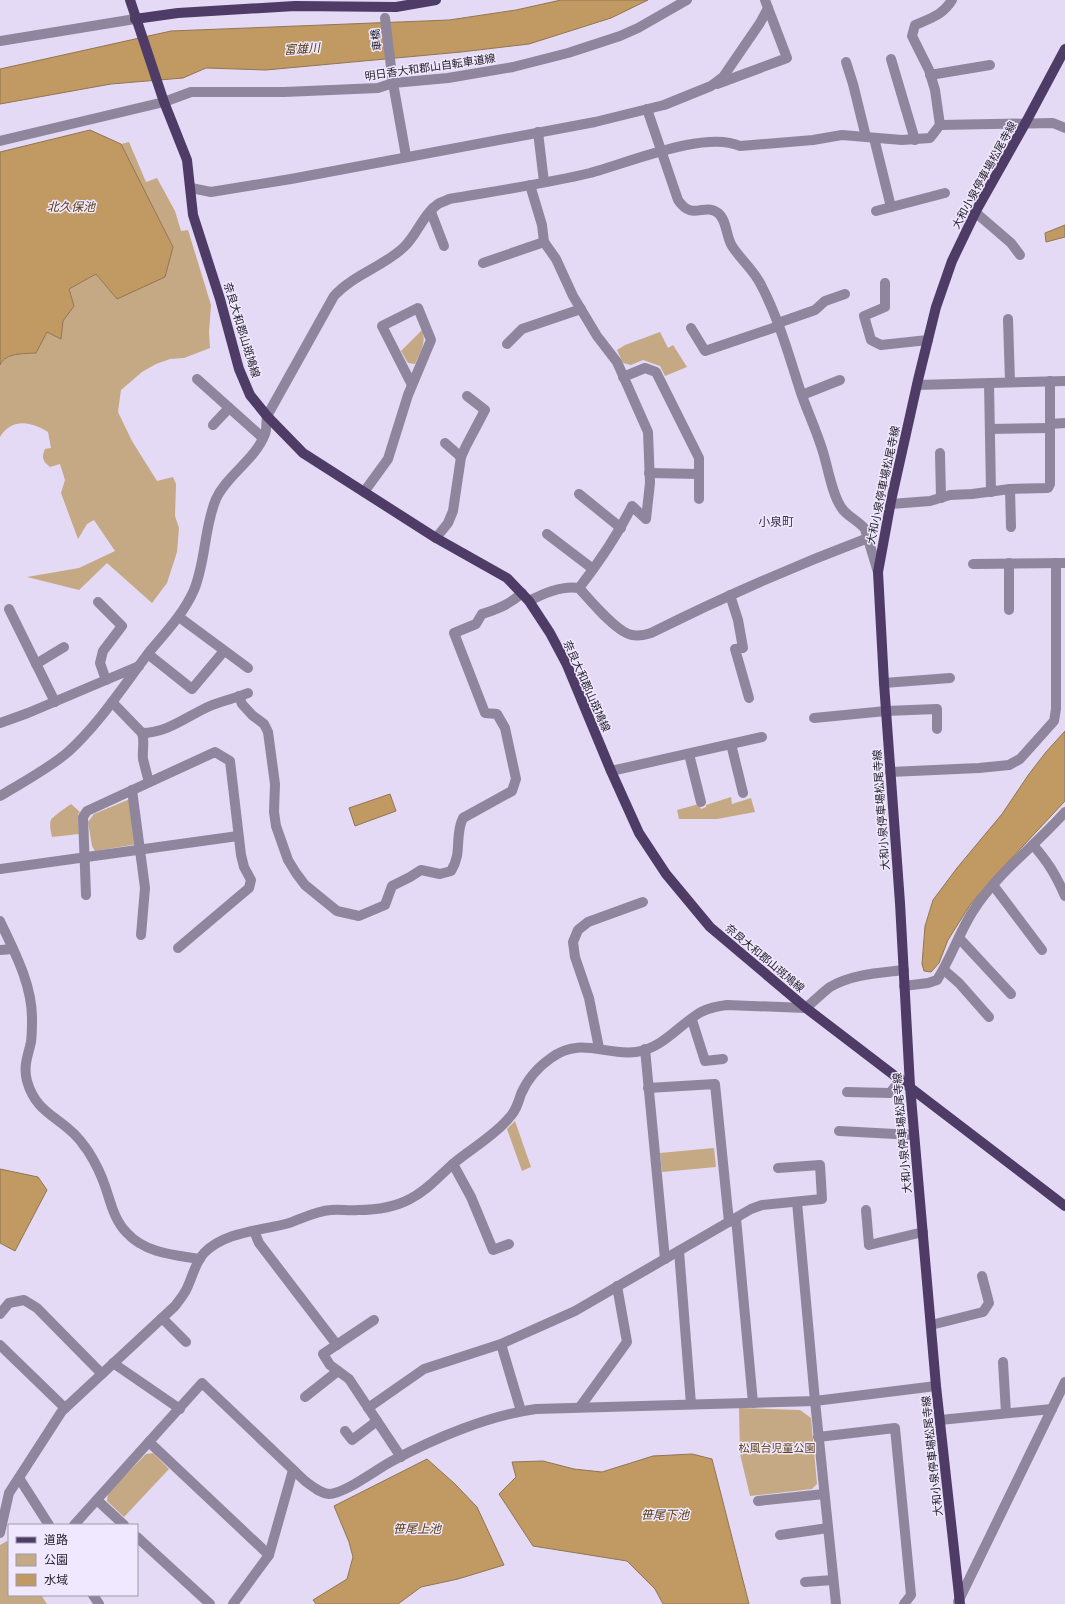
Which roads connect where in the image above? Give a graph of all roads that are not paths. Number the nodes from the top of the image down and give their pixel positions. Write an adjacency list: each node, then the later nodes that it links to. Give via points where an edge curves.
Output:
1 (130, 0): 7 (main road, 奈良大和郡山斑鳩線)
2 (436, 0): 7 (main road, via 396,7 295,6 178,13)
3 (687, 0): 14 (street, 明日香大和郡山自転車道線, via 620,36 568,52 513,67 422,82)
4 (952, 0): 13 (street, via 947,9 915,25 912,36)
5 (766, 4): 15 (street, via 760,23 723,77); 15 (street, via 787,58)
6 (385, 18): 14 (street, 車橋)
7 (136, 22): 8 (street); 16 (main road, 奈良大和郡山斑鳩線)
8 (0, 41)
9 (1065, 49): 18 (main road, 大和小泉停車場松尾寺線)
10 (891, 59): 23 (street)
11 (846, 62): 22 (street)
12 (990, 65): 13 (street)
13 (930, 75): 19 (street, via 935,90)
14 (393, 84): 16 (street, 明日香大和郡山自転車道線, via 378,88 339,90 191,92); 26 (street, 車橋)
15 (711, 86): 17 (street)
16 (163, 98): 24 (street, 明日香大和郡山自転車道線); 29 (main road, 奈良大和郡山斑鳩線, via 187,160)
17 (647, 109): 21 (street); 25 (street)
18 (1026, 122): 19 (street); 20 (street, via 1053,123); 34 (main road, 大和小泉停車場松尾寺線)
19 (940, 126): 23 (street, via 930,138)
20 (1065, 128)
21 (538, 132): 26 (street); 27 (street)
22 (870, 137): 23 (street); 25 (street, via 842,135 740,146 731,142 708,142); 31 (street)
23 (915, 140)
24 (0, 141)
25 (662, 152): 27 (street, via 590,173); 43 (street, via 678,200 690,211 711,210 718,213 732,246 761,284)
26 (406, 156): 29 (street, via 211,192)
27 (544, 182): 28 (street)
28 (530, 185): 33 (street, via 450,199 438,204); 35 (street, via 542,225)
29 (191, 188): 59 (main road, 奈良大和郡山斑鳩線, via 193,215 239,369 250,394)
30 (945, 193): 31 (street)
31 (891, 207): 32 (street)
32 (876, 211)
33 (431, 212): 36 (street); 59 (street, via 414,236 394,256 353,279 334,296)
34 (976, 212): 37 (street, via 1011,243); 45 (main road, 大和小泉停車場松尾寺線, via 952,261)
35 (544, 242): 38 (street); 41 (street, via 556,259)
36 (444, 246)
37 (1020, 255)
38 (483, 263)
39 (885, 283): 45 (street, via 885,307 864,316 871,340 881,345)
40 (845, 294): 43 (street)
41 (581, 309): 46 (street, via 522,329); 47 (street, via 617,362)
42 (1008, 319): 52 (street)
43 (778, 324): 44 (street, via 705,351); 56 (street)
44 (691, 328)
45 (928, 340): 55 (main road, 大和小泉停車場松尾寺線)
46 (507, 344)
47 (623, 377): 68 (street, via 648,432); 69 (street, via 645,368 656,372 699,458)
48 (197, 379): 58 (street)
49 (840, 380): 56 (street)
50 (1050, 381): 51 (street); 52 (street); 62 (street)
51 (1065, 381)
52 (1010, 382): 53 (street)
53 (990, 383): 55 (street); 63 (street)
54 (412, 385): 54 (street, via 431,340 418,308 382,326); 71 (street, via 388,459)
55 (917, 385): 76 (main road, 大和小泉停車場松尾寺線)
56 (802, 395): 81 (street, via 841,507 861,524)
57 (467, 396): 67 (street, via 485,410)
58 (229, 408): 61 (street); 64 (street)
59 (267, 416): 64 (street); 71 (main road, 奈良大和郡山斑鳩線, via 303,453)
60 (1065, 423): 62 (street)
61 (213, 426)
62 (1050, 426): 63 (street); 70 (street, via 1048,488)
63 (990, 429): 72 (street)
64 (263, 438): 94 (street, via 250,459 230,480 217,499 203,560)
65 (445, 443): 67 (street)
66 (940, 453): 74 (street)
67 (461, 457): 80 (street, via 453,511 448,523)
68 (649, 473): 69 (street); 78 (street, via 646,519 632,506)
69 (699, 474): 75 (street)
70 (1010, 489): 72 (street); 77 (street)
71 (364, 492): 80 (main road, 奈良大和郡山斑鳩線)
72 (991, 492): 74 (street)
73 (579, 494): 78 (street)
74 (941, 498): 76 (street)
75 (699, 499)
76 (890, 504): 86 (main road, 大和小泉停車場松尾寺線)
77 (1011, 527)
78 (621, 528): 85 (street)
79 (547, 534): 85 (street)
80 (436, 538): 88 (main road, 奈良大和郡山斑鳩線, via 507,578)
81 (868, 538): 86 (street); 89 (street)
82 (1009, 563): 83 (street); 84 (street); 93 (street)
83 (1060, 563): 97 (street)
84 (973, 564)
85 (594, 569): 87 (street)
86 (878, 572): 104 (main road, 大和小泉停車場松尾寺線)
87 (579, 588): 89 (street, via 621,631 631,635 651,633); 90 (street, via 545,593)
88 (522, 593): 90 (main road, 奈良大和郡山斑鳩線); 112 (street, via 513,602 482,614 476,624 454,633 485,713 497,714 505,728 516,779 512,792 463,818 459,826 457,861 451,871 440,874 421,870 392,886 385,904 359,916 337,911 330,906 305,885 288,860 276,826 275,784 268,732 264,724 242,704 244,695 210,706 165,729)
89 (730, 595): 105 (street, via 743,648 735,649)
90 (529, 601): 116 (main road, 奈良大和郡山斑鳩線, via 567,665)
91 (98, 602): 103 (street, via 122,626 103,650 100,663)
92 (9, 609): 99 (street)
93 (1009, 610)
94 (183, 620): 96 (street); 98 (street)
95 (64, 647): 99 (street)
96 (224, 651): 98 (street, via 192,689); 101 (street)
97 (1060, 654): 117 (street, via 1054,721 1020,760 1009,765 979,768)
98 (153, 658): 100 (street)
99 (36, 664): 106 (street)
100 (139, 666): 103 (street); 107 (street)
101 (248, 668)
102 (950, 678): 104 (street)
103 (106, 680): 106 (street)
104 (884, 683): 108 (main road, 大和小泉停車場松尾寺線)
105 (749, 698)
106 (55, 702): 110 (street)
107 (112, 702): 112 (street); 121 (street, via 88,733 67,753)
108 (886, 711): 109 (street); 111 (street, via 937,709); 117 (main road, 大和小泉停車場松尾寺線)
109 (814, 718)
110 (0, 723)
111 (937, 730)
112 (142, 733): 118 (street)
113 (762, 737): 114 (street)
114 (731, 744): 115 (street); 120 (street)
115 (689, 754): 116 (street); 122 (street)
116 (611, 771): 144 (main road, 奈良大和郡山斑鳩線, via 639,833 666,874 710,927)
117 (890, 772): 140 (main road, 大和小泉停車場松尾寺線)
118 (149, 782): 119 (street); 124 (street, via 215,752 230,761)
119 (132, 790): 126 (street); 127 (street, via 87,811 83,817)
120 (743, 793)
121 (0, 796)
122 (701, 802)
123 (1065, 812): 125 (street)
124 (238, 836): 126 (street); 136 (street, via 244,867 251,880 250,888)
125 (1033, 845): 129 (street); 131 (street, via 1056,874)
126 (141, 850): 127 (street); 134 (street, via 146,888)
127 (85, 857): 128 (street); 130 (street)
128 (0, 869)
129 (993, 884): 135 (street, via 972,911); 139 (street)
130 (86, 895)
131 (1064, 896)
132 (643, 902): 147 (street, via 588,922 578,930 573,942 574,957 589,998)
133 (0, 921): 137 (street)
134 (141, 935)
135 (959, 938): 141 (street); 143 (street)
136 (178, 948)
137 (13, 949): 138 (street); 166 (street, via 30,993 31,1042 25,1063 27,1081 40,1106 77,1137 88,1152 98,1169 110,1205 127,1233 157,1252)
138 (0, 950)
139 (1042, 950)
140 (904, 970): 142 (main road, 大和小泉停車場松尾寺線); 144 (street, via 859,976 841,982 829,988)
141 (944, 970): 142 (street, via 938,980 933,982); 145 (street)
142 (904, 986): 151 (main road, 大和小泉停車場松尾寺線)
143 (1011, 994)
144 (806, 1008): 146 (street, via 727,1005 701,1012); 150 (main road, 奈良大和郡山斑鳩線)
145 (989, 1017)
146 (692, 1020): 148 (street, via 667,1038); 149 (street, via 705,1061)
147 (599, 1048): 148 (street, via 616,1052 636,1052); 156 (street, via 568,1048 551,1058 530,1078 510,1117)
148 (644, 1049): 152 (street)
149 (724, 1060)
150 (901, 1079): 151 (main road, 奈良大和郡山斑鳩線); 153 (street, via 890,1093)
151 (910, 1086): 155 (main road, 大和小泉停車場松尾寺線); 159 (main road, 奈良大和郡山斑鳩線)
152 (648, 1088): 161 (street, via 715,1084); 167 (street)
153 (847, 1092)
154 (839, 1131): 155 (street)
155 (914, 1134): 163 (main road, 大和小泉停車場松尾寺線)
156 (453, 1164): 162 (street, via 426,1190 409,1200 378,1208 320,1211 288,1223); 164 (street, via 471,1197 493,1250)
157 (778, 1168): 158 (street, via 820,1165 822,1200)
158 (797, 1202): 161 (street, via 762,1205); 185 (street)
159 (1065, 1206)
160 (866, 1210): 163 (street, via 869,1245)
161 (732, 1220): 165 (street); 186 (street)
162 (254, 1231): 166 (street, via 222,1240 205,1252); 177 (street, via 259,1243)
163 (923, 1232): 173 (main road, 大和小泉停車場松尾寺線)
164 (509, 1244)
165 (679, 1251): 167 (street); 187 (street)
166 (200, 1259): 171 (street, via 185,1292)
167 (665, 1259): 169 (street)
168 (982, 1276): 173 (street, via 989,1303 983,1312)
169 (617, 1286): 175 (street, via 575,1311); 188 (street, via 627,1342)
170 (0, 1314): 181 (street, via 9,1303 24,1300 37,1308)
171 (162, 1318): 174 (street); 179 (street)
172 (374, 1320): 177 (street)
173 (931, 1325): 183 (main road, 大和小泉停車場松尾寺線)
174 (186, 1342)
175 (501, 1344): 191 (street, via 424,1370); 193 (street)
176 (0, 1345): 189 (street)
177 (337, 1345): 180 (street, via 323,1354 330,1365)
178 (1002, 1362): 194 (street)
179 (113, 1363): 181 (street); 190 (street)
180 (338, 1371): 184 (street); 191 (street, via 349,1379)
181 (102, 1374): 189 (street)
182 (1065, 1382): 192 (street)
183 (936, 1386): 185 (street); 195 (main road, 大和小泉停車場松尾寺線)
184 (305, 1397)
185 (814, 1401): 186 (street); 198 (street)
186 (753, 1403): 187 (street)
187 (691, 1404): 188 (street)
188 (580, 1407): 193 (street)
189 (65, 1408): 202 (street)
190 (180, 1408): 199 (street); 201 (street, via 202,1383)
191 (368, 1408): 196 (street)
192 (1052, 1408): 194 (street); 216 (street)
193 (521, 1411): 200 (street, via 443,1436)
194 (1006, 1413): 195 (street)
195 (940, 1420): 216 (main road, 大和小泉停車場松尾寺線)
196 (377, 1421): 197 (street, via 352,1440); 200 (street)
197 (344, 1431)
198 (818, 1437): 203 (street); 220 (street, via 895,1428 911,1596)
199 (149, 1442): 204 (street); 213 (street)
200 (401, 1457): 201 (street, via 343,1490 330,1494 320,1492)
201 (293, 1470): 213 (street)
202 (19, 1478): 206 (street); 210 (street, via 9,1493)
203 (824, 1494): 205 (street); 209 (street)
204 (97, 1500): 207 (street); 208 (street)
205 (758, 1501)
206 (48, 1524)
207 (75, 1524)
208 (123, 1524)
209 (828, 1528): 211 (street); 214 (street)
210 (0, 1533)
211 (780, 1535)
212 (138, 1538): 217 (street)
213 (269, 1555): 218 (street)
214 (833, 1580): 215 (street); 219 (street)
215 (805, 1582)
216 (959, 1602)
217 (210, 1604)
218 (233, 1604)
219 (836, 1604)
220 (904, 1604)

